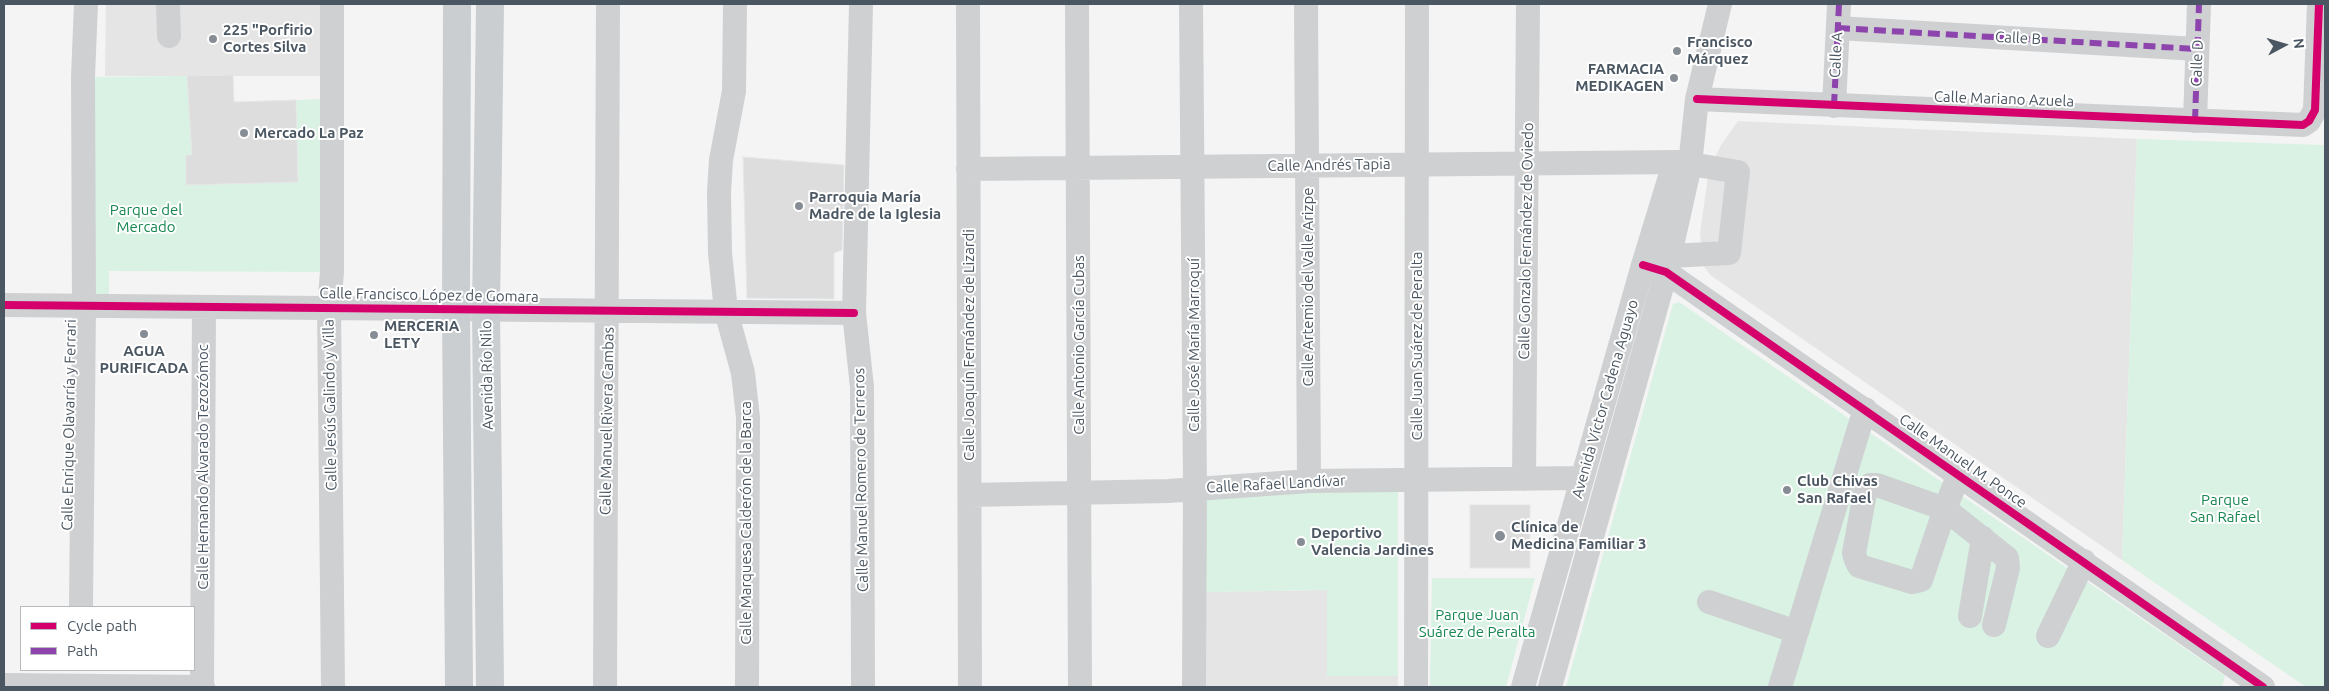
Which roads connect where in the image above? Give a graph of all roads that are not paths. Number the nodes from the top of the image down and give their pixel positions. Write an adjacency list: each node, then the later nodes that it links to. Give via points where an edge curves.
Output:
1 (86, 4): 35 (street, Calle Enrique Olavarría y Ferrari, via 83,77)
2 (168, 4): 20 (street)
3 (332, 4): 36 (street, Calle Jesús Galindo y Villa, via 332,272)
4 (457, 4): 38 (main road, Avenida Río Nilo)
5 (490, 4): 39 (main road, Avenida Río Nilo)
6 (608, 4): 41 (street, Calle Manuel Rivera Cambas)
7 (735, 4): 40 (street, Calle Marquesa Calderón de la Barca, via 734,91 721,160 719,192 720,253)
8 (861, 4): 42 (street, Calle Manuel Romero de Terreros)
9 (968, 4): 31 (street, Calle Joaquín Fernández de Lizardi)
10 (1077, 4): 30 (street, Calle Antonio García Cubas)
11 (1191, 4): 29 (street, Calle José María Marroquí)
12 (1306, 4): 28 (street, Calle Artemio del Valle Arizpe)
13 (1416, 4): 27 (street, Calle Juan Suárez de Peralta)
14 (1528, 4): 26 (street, Calle Gonzalo Fernández de Oviedo)
15 (1720, 4): 22 (street, Avenida Víctor Cadena Aguayo)
16 (1839, 4): 19 (street, Calle A)
17 (2199, 4): 21 (street, Calle D)
18 (2319, 4): 24 (street, Calle Mariano Azuela, via 2314,110 2309,121 2304,125)
19 (1838, 28): 21 (street, Calle B); 23 (street, Calle A)
20 (169, 36)
21 (2197, 49): 24 (street, Calle D)
22 (1697, 99): 23 (street, Calle Mariano Azuela); 25 (street, Avenida Víctor Cadena Aguayo)
23 (1834, 106): 24 (street, Calle Mariano Azuela)
24 (2195, 122)
25 (1686, 157): 26 (street, Calle Andrés Tapia); 32 (street, Avenida Víctor Cadena Aguayo); 32 (street, Calle Andrés Tapia, via 1738,172 1728,253); 33 (street, Avenida Víctor Cadena Aguayo, via 1669,180)
26 (1527, 163): 27 (street, Calle Andrés Tapia); 46 (street, Calle Gonzalo Fernández de Oviedo)
27 (1417, 164): 28 (street, Calle Andrés Tapia); 47 (street, Calle Juan Suárez de Peralta)
28 (1307, 165): 29 (street, Calle Andrés Tapia); 48 (street, Calle Artemio del Valle Arizpe)
29 (1193, 167): 30 (street, Calle Andrés Tapia); 49 (street, Calle José María Marroquí)
30 (1078, 168): 31 (street, Calle Andrés Tapia); 50 (street, Calle Antonio García Cubas)
31 (968, 169): 51 (street, Calle Joaquín Fernández de Lizardi)
32 (1668, 264): 33 (street, Calle Manuel M. Ponce); 43 (street, Calle Manuel M. Ponce); 75 (street, Avenida Víctor Cadena Aguayo)
33 (1643, 265): 45 (street, Avenida Víctor Cadena Aguayo)
34 (4, 305): 35 (street, Calle Francisco López de Gomara)
35 (84, 306): 37 (street, Calle Francisco López de Gomara); 56 (street, Calle Enrique Olavarría y Ferrari)
36 (329, 307): 37 (street, Calle Francisco López de Gomara); 38 (street, Calle Francisco López de Gomara); 64 (street, Calle Jesús Galindo y Villa)
37 (204, 308): 63 (street, Calle Hernando Alvarado Tezozómoc)
38 (456, 309): 39 (street, Calle Francisco López de Gomara); 65 (main road, Avenida Río Nilo)
39 (486, 310): 41 (street, Calle Francisco López de Gomara); 66 (main road, Avenida Río Nilo)
40 (726, 311): 41 (street, Calle Francisco López de Gomara); 42 (street, Calle Francisco López de Gomara); 68 (street, Calle Marquesa Calderón de la Barca, via 742,373 748,418)
41 (608, 312): 67 (street, Calle Manuel Rivera Cambas)
42 (854, 313): 69 (street, Calle Manuel Romero de Terreros, via 862,387)
43 (1865, 409): 44 (street, Calle Manuel M. Ponce); 59 (street)
44 (1959, 474): 52 (street); 54 (street, Calle Manuel M. Ponce)
45 (1582, 478): 46 (street, Calle Rafael Landívar); 74 (street, Avenida Víctor Cadena Aguayo)
46 (1524, 479): 47 (street, Calle Rafael Landívar)
47 (1418, 480): 48 (street, Calle Rafael Landívar); 73 (street, Calle Juan Suárez de Peralta)
48 (1309, 481): 49 (street, Calle Rafael Landívar)
49 (1195, 488): 50 (street, Calle Rafael Landívar); 72 (street, Calle José María Marroquí)
50 (1079, 494): 51 (street, Calle Rafael Landívar); 71 (street, Calle Antonio García Cubas)
51 (970, 495): 70 (street, Calle Joaquín Fernández de Lizardi)
52 (1945, 508): 52 (street, via 1923,577 1918,582 1859,566 1854,553 1865,493 1870,485); 53 (street)
53 (1983, 538): 57 (street); 58 (street, via 2009,563)
54 (2084, 561): 60 (street); 77 (street, Calle Manuel M. Ponce)
55 (1710, 602): 59 (street)
56 (81, 606)
57 (1970, 616)
58 (1994, 625)
59 (1797, 632): 76 (street)
60 (2048, 636)
61 (81, 681): 62 (street); 63 (street)
62 (4, 685)
63 (203, 687)
64 (333, 687)
65 (459, 687)
66 (490, 687)
67 (605, 687)
68 (747, 687)
69 (863, 687)
70 (970, 687)
71 (1080, 687)
72 (1194, 687)
73 (1416, 687)
74 (1523, 687)
75 (1550, 687)
76 (1780, 687)
77 (2263, 687)

